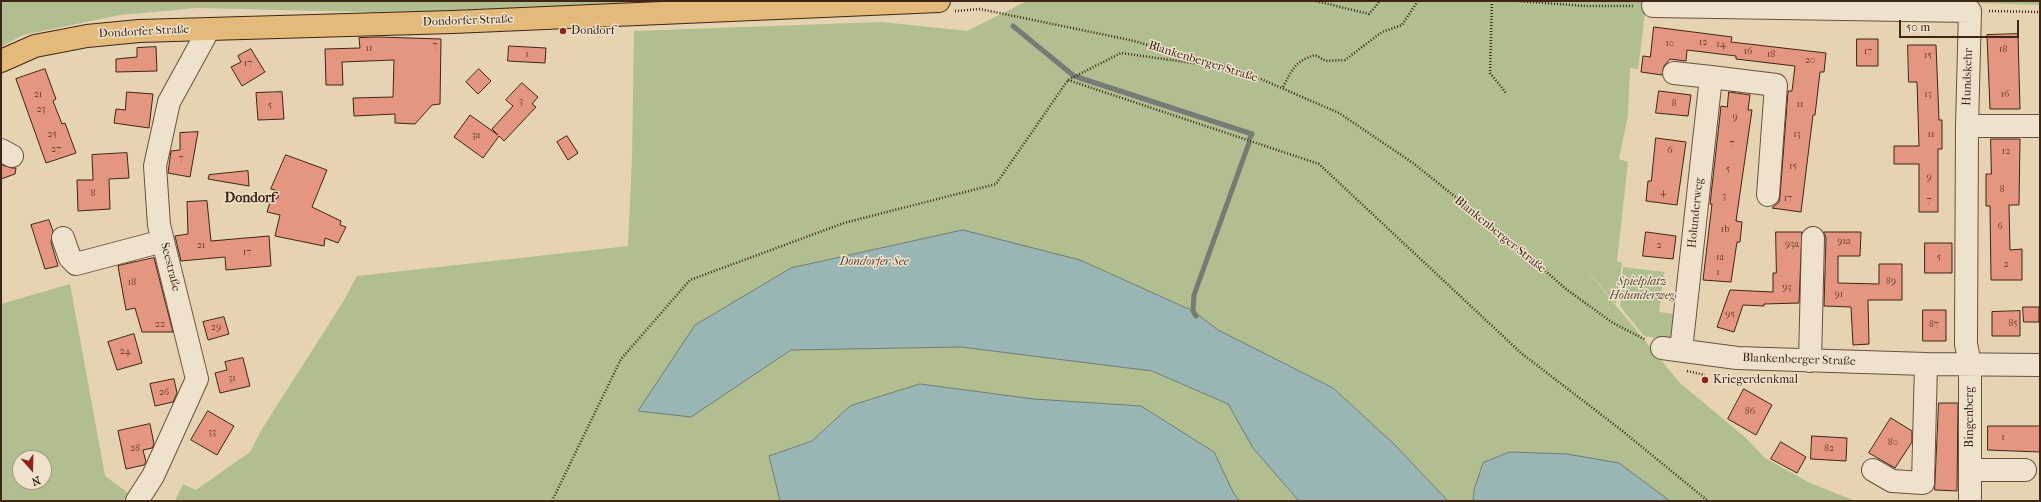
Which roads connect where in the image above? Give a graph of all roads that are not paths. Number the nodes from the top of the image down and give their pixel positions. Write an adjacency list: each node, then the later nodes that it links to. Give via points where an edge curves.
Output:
1 (939, 1): 3 (main road, Dondorfer Straße)
2 (1653, 6): 7 (street, Hundskehr, via 1970,11)
3 (209, 29): 4 (main road, Dondorfer Straße, via 139,31 87,36 35,46); 12 (street, Seestraße, via 169,102 155,166 160,225)
4 (1, 61)
5 (1674, 73): 6 (street)
6 (1711, 77): 9 (street, via 1776,85); 13 (street, Holunderweg)
7 (1967, 126): 8 (street); 16 (street, Hundskehr, via 1966,344)
8 (2040, 126)
9 (1768, 195)
10 (63, 238): 12 (street, via 70,258 76,264)
11 (1813, 238): 14 (street)
12 (164, 241): 21 (street, Seestraße, via 197,379 153,476)
13 (1671, 349): 14 (street, Blankenberger Straße, via 1737,358)
14 (1810, 360): 15 (street, Blankenberger Straße)
15 (1926, 364): 16 (street, Blankenberger Straße); 18 (street, via 1923,483 1892,481)
16 (1970, 364): 17 (street, Blankenberger Straße); 19 (street, Bingenberg)
17 (2040, 365)
18 (1873, 470)
19 (1970, 470): 20 (street); 22 (street, Bingenberg)
20 (2025, 470)
21 (137, 501)
22 (1970, 501)

